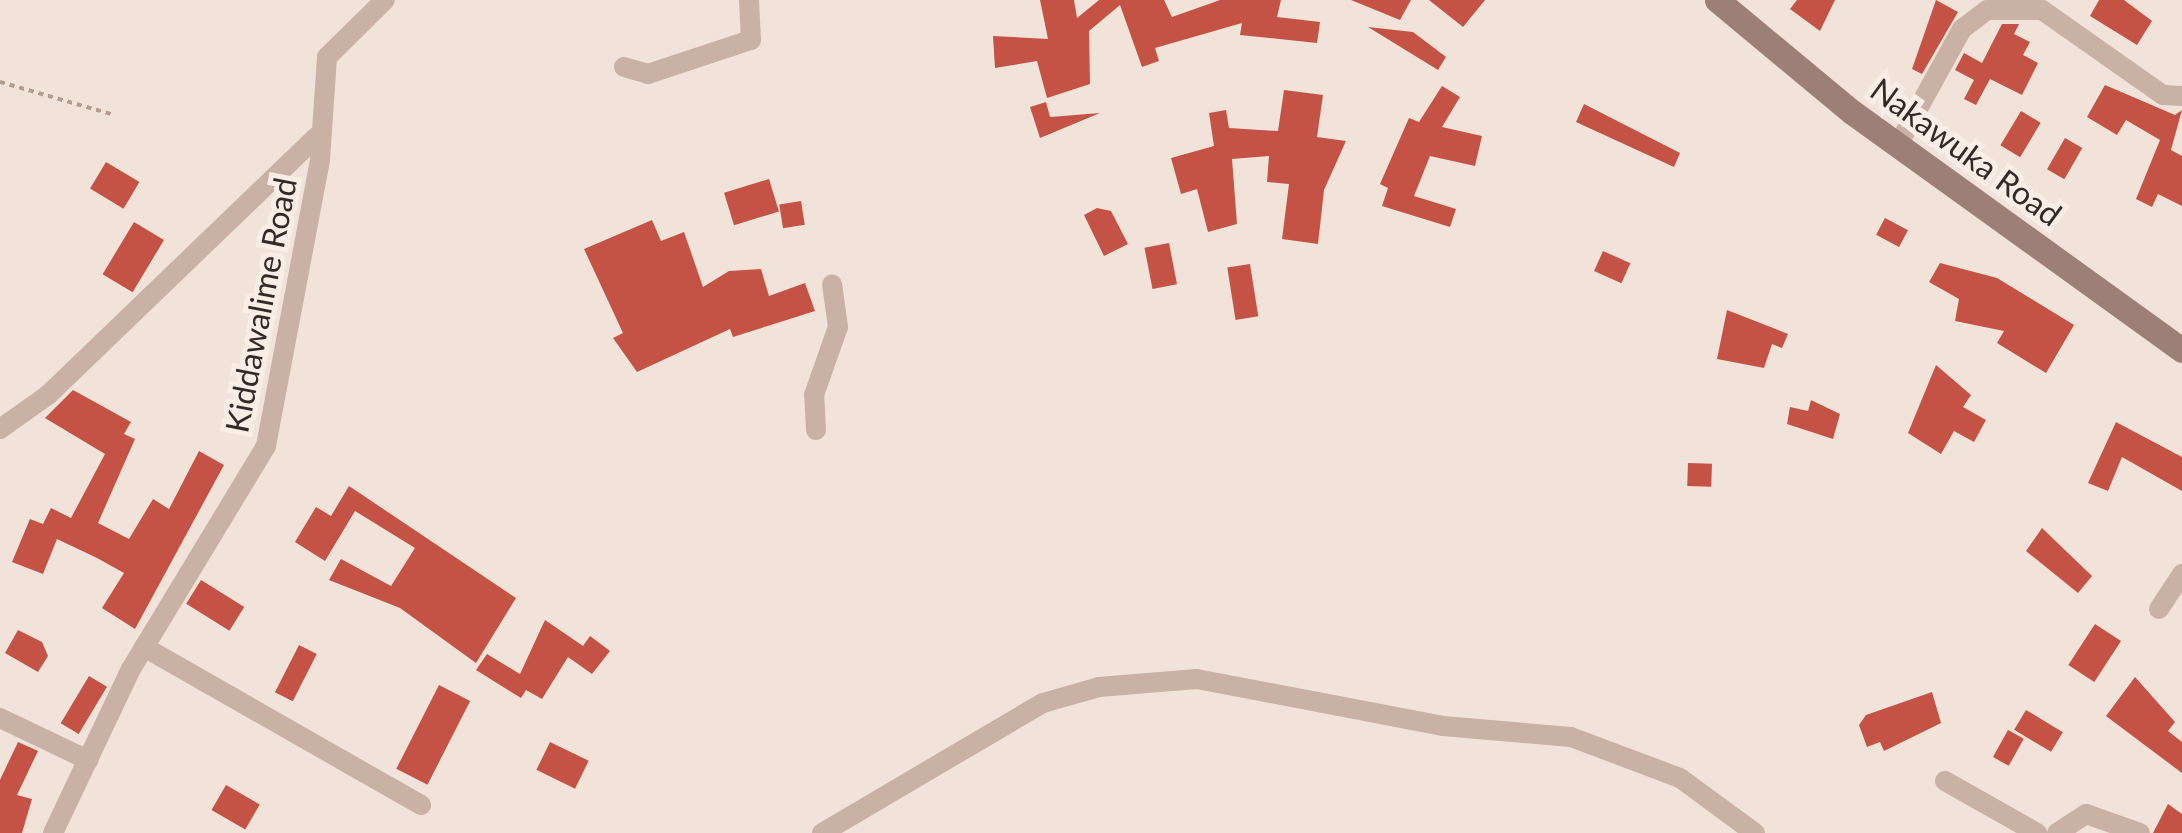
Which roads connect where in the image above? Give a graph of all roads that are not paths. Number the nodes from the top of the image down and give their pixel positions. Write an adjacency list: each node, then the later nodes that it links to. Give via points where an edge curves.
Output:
1 (385, 0): 6 (street, Kiddawalime Road, via 327,58)
2 (749, 0): 4 (street, via 751,40 648,74)
3 (1717, 0): 7 (main road, Nakawuka Road)
4 (624, 67)
5 (2182, 96): 7 (street, via 2162,95 2042,10 1986,10 1962,29)
6 (317, 136): 10 (street, via 48,395); 14 (street, Kiddawalime Road, via 320,160 266,446)
7 (1898, 145): 9 (main road, Nakawuka Road)
8 (832, 284): 11 (street, via 838,327 814,395)
9 (2182, 350)
10 (0, 429)
11 (816, 430)
12 (2182, 574): 13 (street)
13 (2158, 609)
14 (144, 647): 16 (street, Kiddawalime Road); 18 (street)
15 (0, 718): 16 (street)
16 (88, 760): 19 (street, Kiddawalime Road)
17 (1945, 781): 22 (street)
18 (421, 804)
19 (53, 833)
20 (822, 833): 21 (street, via 1043,702 1100,686 1197,679 1604,746 1680,778)
21 (1755, 833)
22 (2037, 833)
23 (2057, 833): 24 (street, via 2086,814)
24 (2140, 833)

